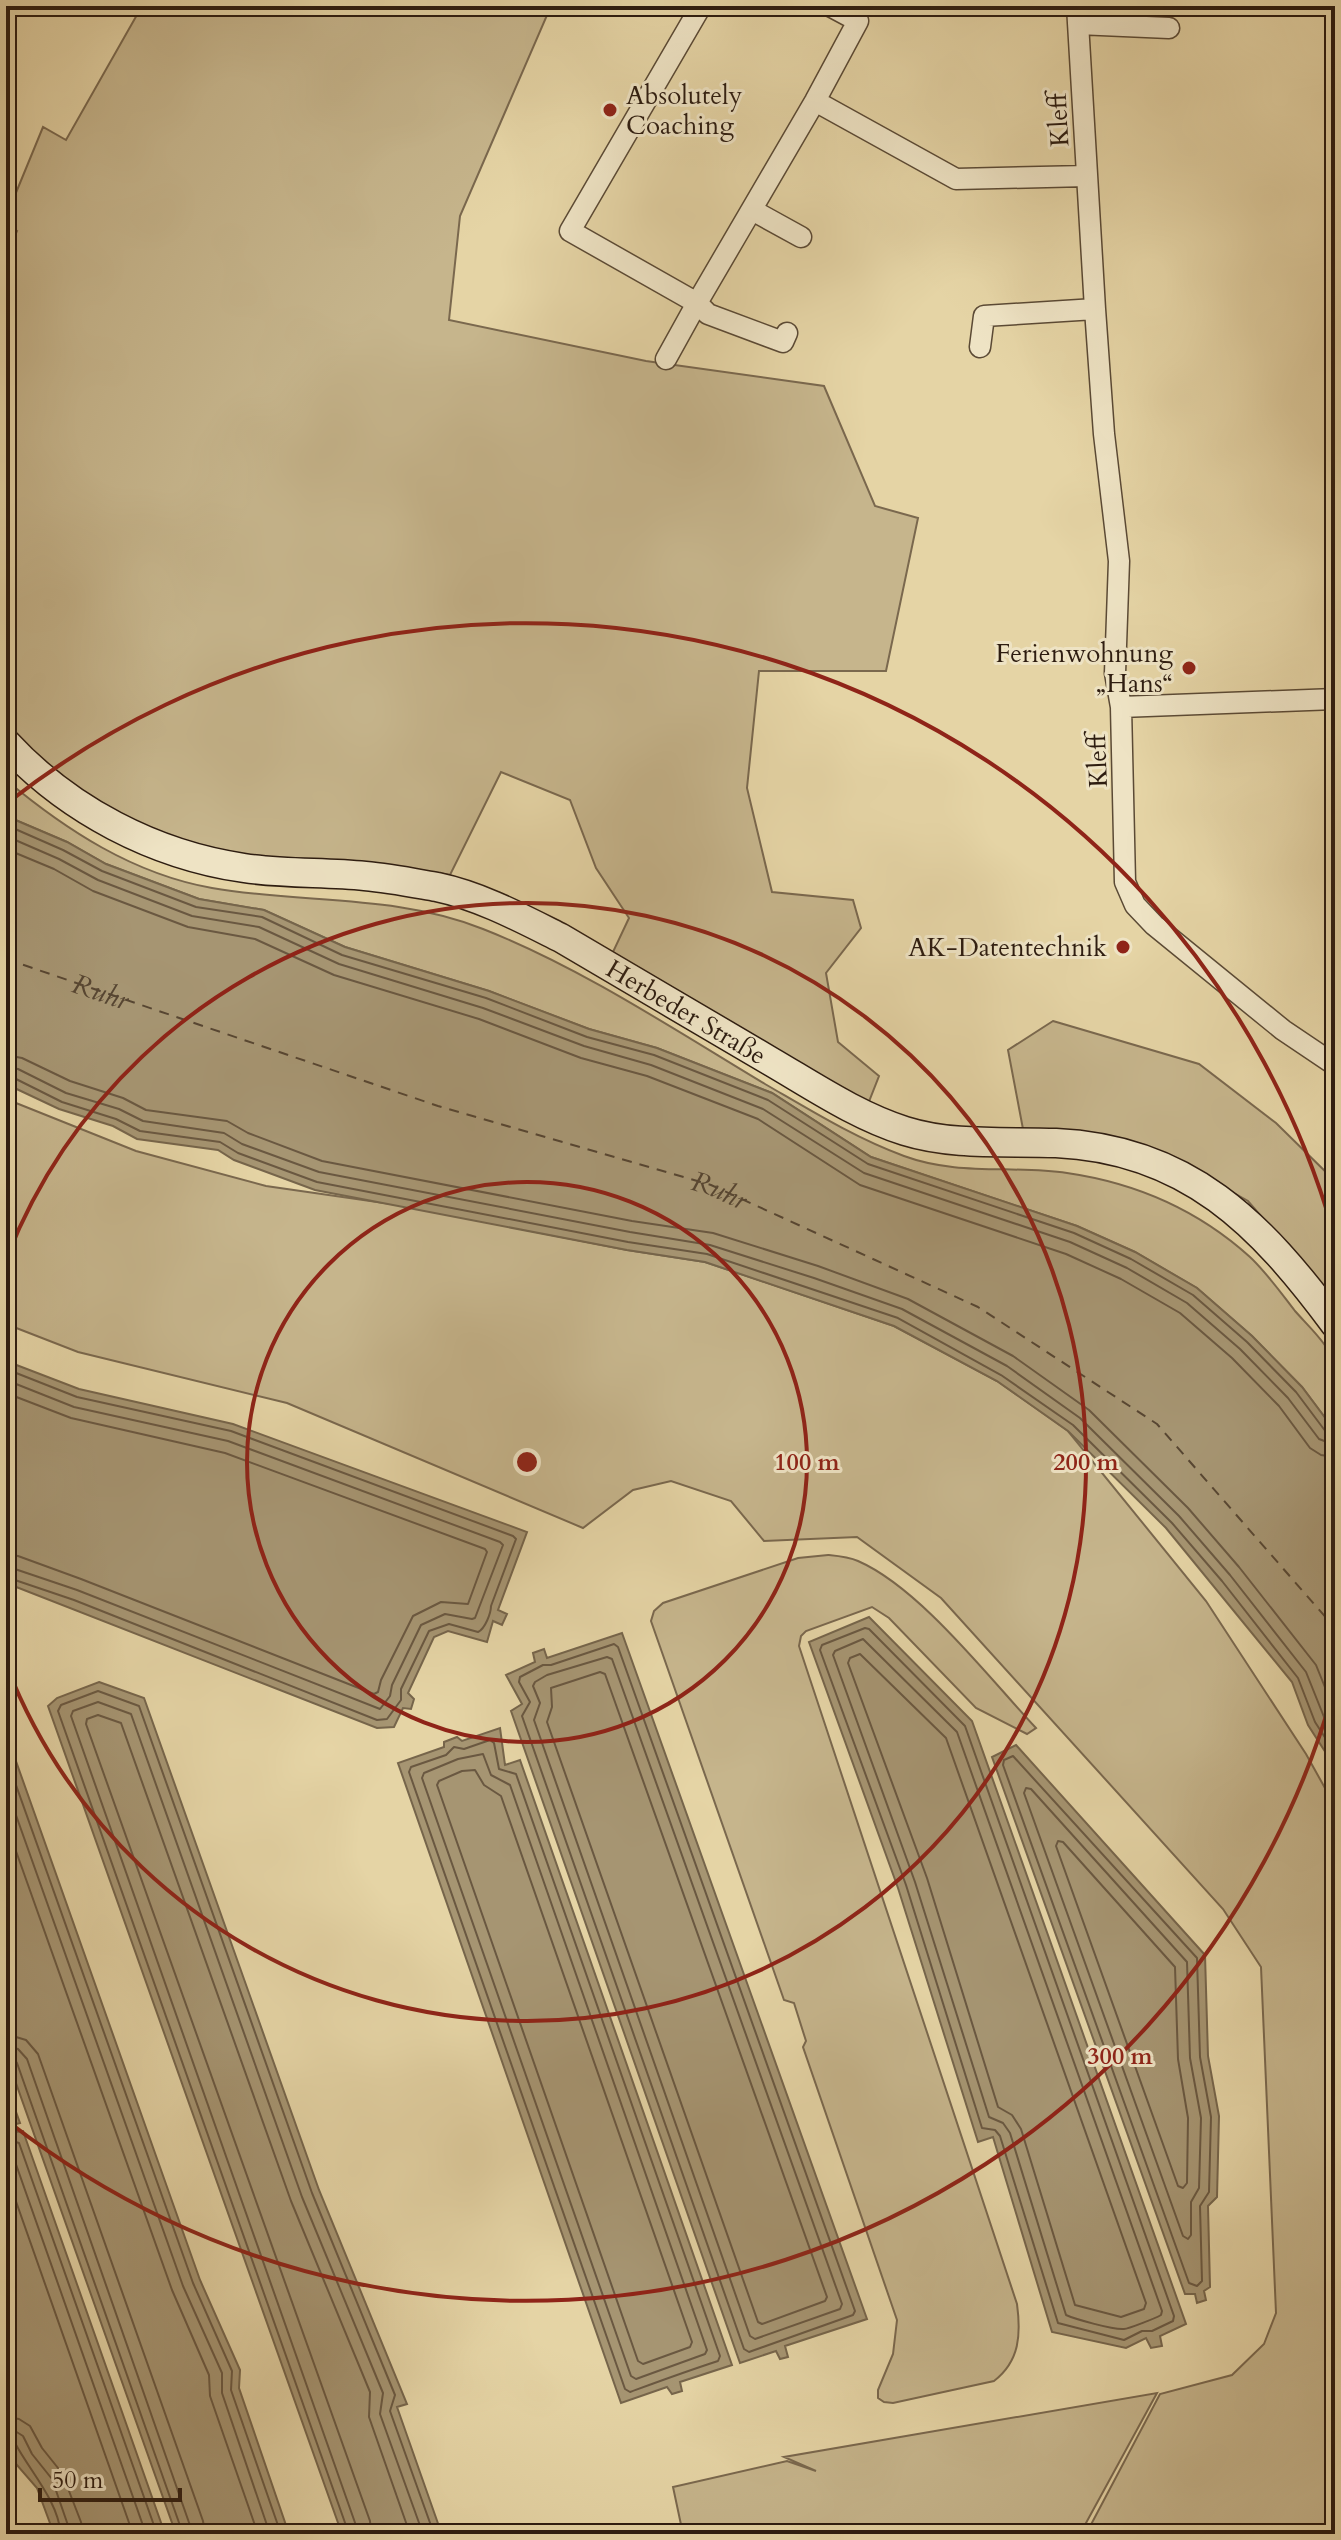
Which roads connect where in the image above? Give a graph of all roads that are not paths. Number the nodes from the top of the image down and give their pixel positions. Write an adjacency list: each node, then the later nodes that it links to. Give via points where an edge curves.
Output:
1 (701, 6): 9 (street, via 570,231)
2 (830, 6): 5 (street, via 858,21)
3 (1078, 15): 4 (street, Kleff); 6 (street, Kleff)
4 (1169, 28)
5 (815, 101): 6 (street, via 956,179); 7 (street)
6 (1087, 176): 10 (street, Kleff)
7 (752, 210): 8 (street); 9 (street)
8 (801, 237)
9 (697, 303): 11 (street, via 708,314 783,342); 13 (street)
10 (1095, 309): 12 (street, via 984,316); 15 (street, Kleff, via 1119,561 1115,673)
11 (787, 333)
12 (980, 347)
13 (666, 359)
14 (1335, 699): 15 (street)
15 (1121, 707): 17 (street, Kleff, via 1125,882 1135,905 1215,976)
16 (6, 743): 18 (main road, Herbeder Straße, via 86,810 184,854 245,868 367,876 440,888 516,916 835,1099 904,1131 937,1138 1096,1148 1157,1166 1217,1196 1238,1213 1301,1278)
17 (1335, 1065)
18 (1335, 1324)

